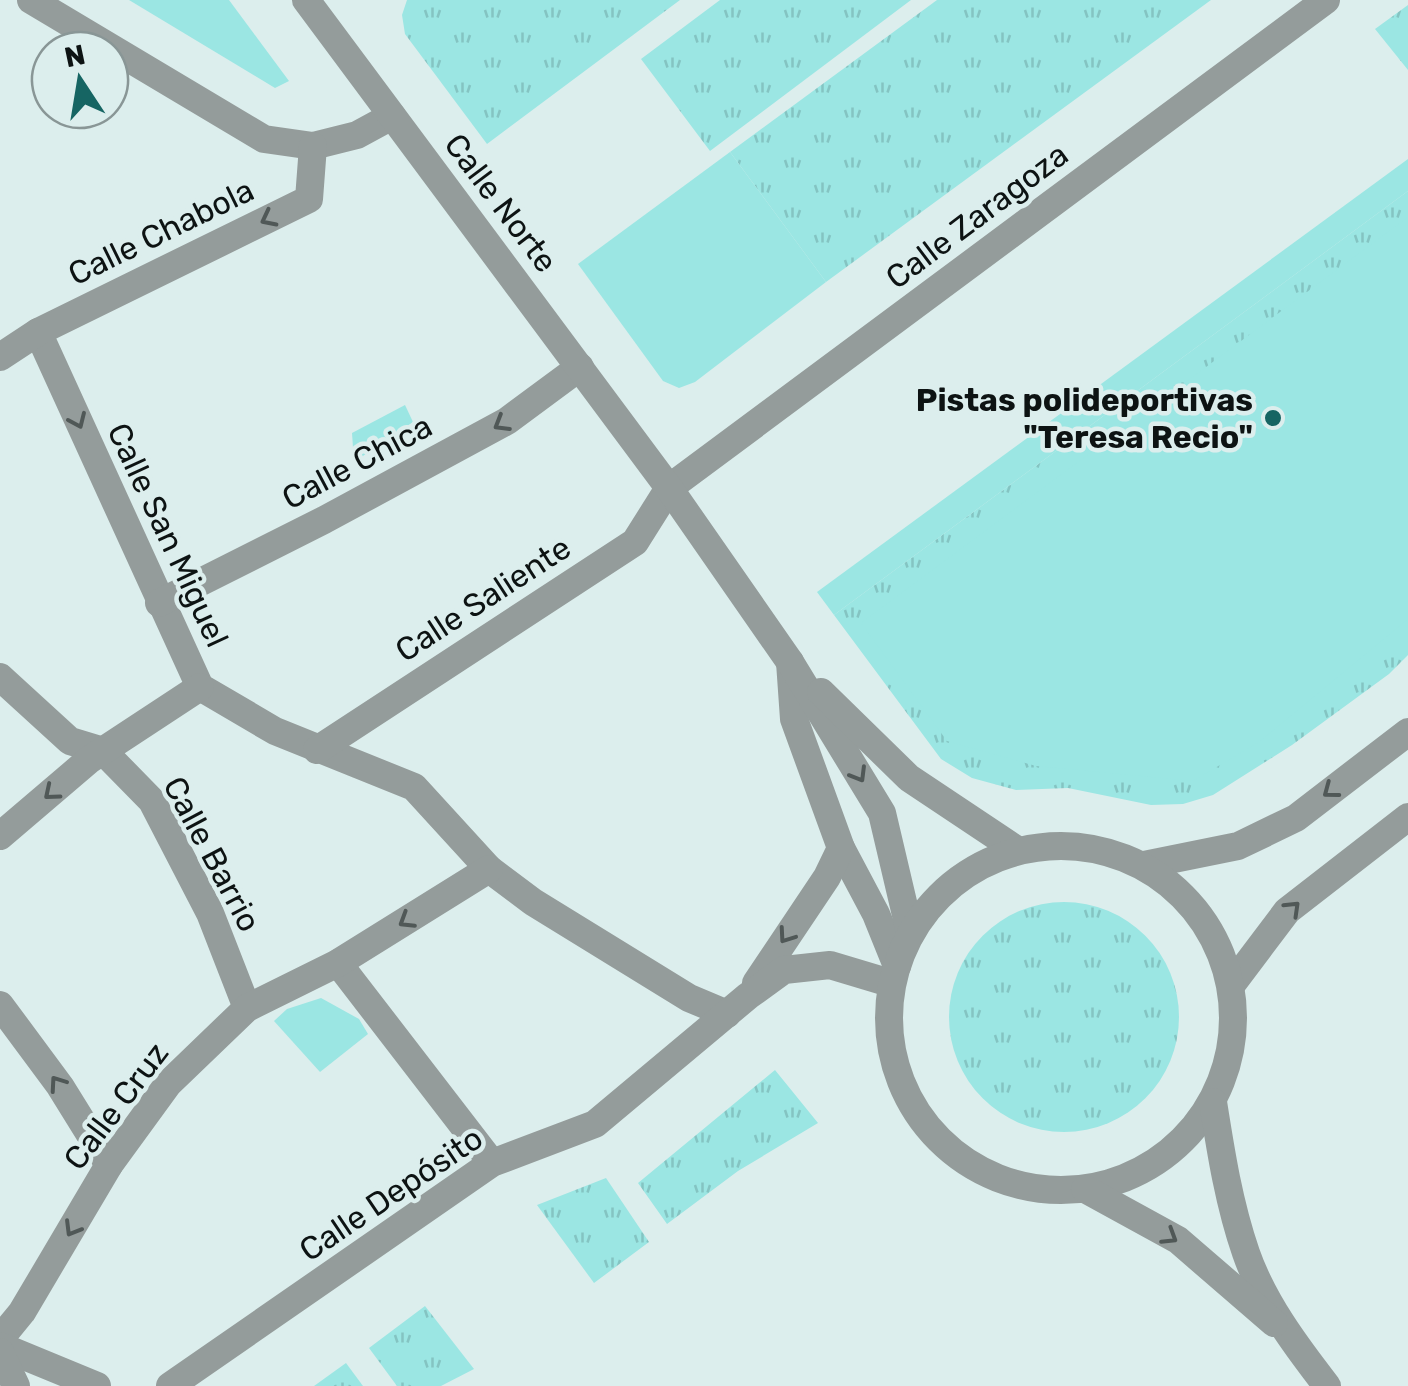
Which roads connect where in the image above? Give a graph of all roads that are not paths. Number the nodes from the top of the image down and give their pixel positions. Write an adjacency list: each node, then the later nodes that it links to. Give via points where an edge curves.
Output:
1 (31, 0): 5 (street, via 264,139)
2 (1326, 0): 9 (street, Calle Zaragoza)
3 (310, 2): 4 (street, Calle Norte)
4 (392, 116): 5 (street, via 356,136); 8 (street, Calle Norte)
5 (314, 146): 6 (street, Calle Chabola, one-way to 6, via 309,198)
6 (38, 332): 7 (street, Calle Chabola); 10 (street, Calle San Miguel, one-way to 10)
7 (0, 357)
8 (580, 368): 9 (street, Calle Norte); 10 (street, Calle Chica, one-way to 10, via 507,421)
9 (669, 488): 11 (street, Calle Norte); 15 (street, Calle Saliente, via 635,542)
10 (159, 603): 13 (street, Calle San Miguel)
11 (790, 662): 19 (street, via 794,720); 20 (street, Calle Norte, via 909,778); 23 (street, Calle Norte, one-way to 23, via 882,813)
12 (0, 677): 16 (street, Calle Barrio, via 70,742)
13 (200, 687): 15 (street, Calle San Miguel); 16 (street)
14 (1408, 732): 21 (street, one-way to 21, via 1296,818 1238,846)
15 (317, 750): 22 (street, Calle San Miguel, via 414,787)
16 (103, 751): 18 (street, one-way to 18); 29 (street, Calle Barrio, via 152,801 210,913)
17 (1408, 817): 26 (street, one-way to 17, via 1287,910)
18 (0, 836)
19 (841, 848): 25 (street, via 876,914); 28 (street, Calle Depósito, one-way to 28)
20 (1017, 850): 21 (street, via 1082,846); 23 (street, via 955,880)
21 (1144, 865): 26 (street, via 1201,914)
22 (489, 869): 24 (street, Calle Cruz, one-way to 24); 28 (street, Calle San Miguel, via 689,998)
23 (910, 932): 25 (street)
24 (338, 963): 29 (street, Calle Cruz); 31 (street)
25 (894, 974): 28 (street, Calle Depósito, via 830,965 784,970); 33 (street, via 888,1038 903,1090 934,1136 978,1170 1030,1188)
26 (1232, 984): 30 (street, via 1233,1044)
27 (0, 1005): 32 (street, one-way to 27)
28 (738, 1005): 31 (street, Calle Depósito, via 596,1124)
29 (247, 1008): 32 (street, Calle Cruz, via 168,1084)
30 (1213, 1102): 33 (street, via 1166,1154 1136,1174); 34 (street, via 1247,1257)
31 (492, 1163): 38 (street, Calle Depósito)
32 (109, 1165): 35 (street, Calle Cruz, one-way to 35)
33 (1085, 1189): 34 (street, one-way to 34, via 1178,1240)
34 (1288, 1335): 39 (street)
35 (0, 1346): 36 (street); 37 (street)
36 (16, 1386)
37 (97, 1386)
38 (170, 1386)
39 (1326, 1386)

